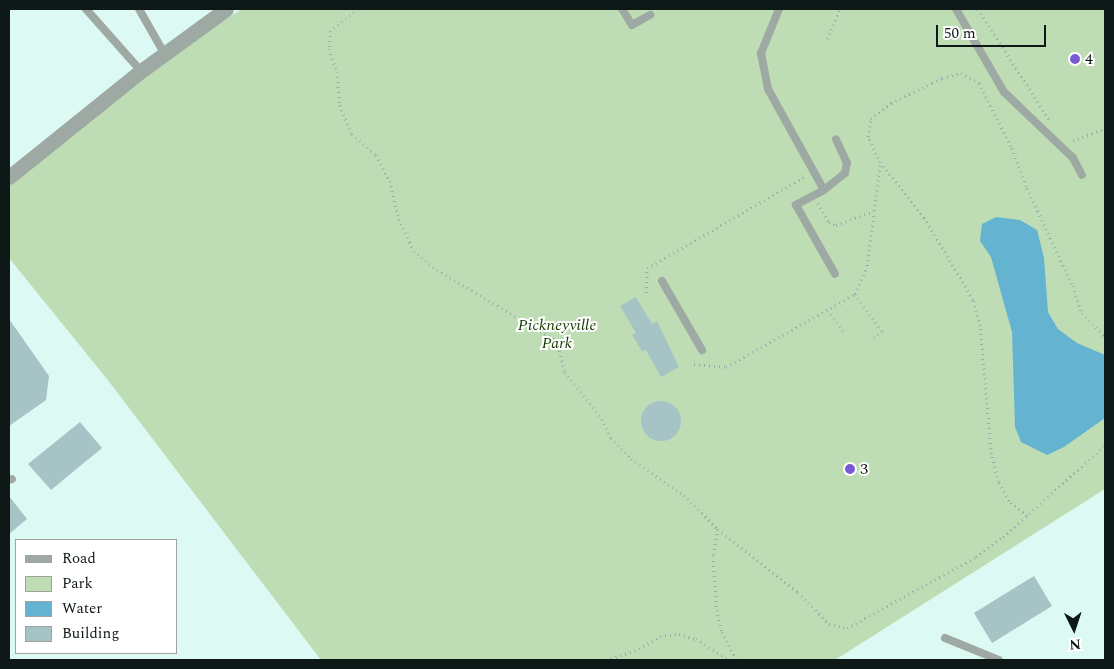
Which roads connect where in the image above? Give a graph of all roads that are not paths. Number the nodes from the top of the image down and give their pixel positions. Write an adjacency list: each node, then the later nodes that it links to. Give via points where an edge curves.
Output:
1 (86, 9): 9 (lane)
2 (139, 9): 8 (lane)
3 (226, 9): 8 (street)
4 (622, 9): 7 (lane, via 632,25)
5 (779, 9): 13 (lane, via 761,53 768,89)
6 (956, 9): 11 (lane, via 1004,92 1073,158)
7 (650, 15)
8 (164, 53): 9 (street)
9 (141, 71): 12 (street)
10 (836, 139): 13 (lane, via 847,163 845,173)
11 (1082, 175)
12 (9, 177)
13 (824, 190): 14 (lane, via 796,205)
14 (835, 274)
15 (662, 281): 16 (lane)
16 (702, 350)
17 (945, 638): 18 (lane)
18 (1000, 660)

